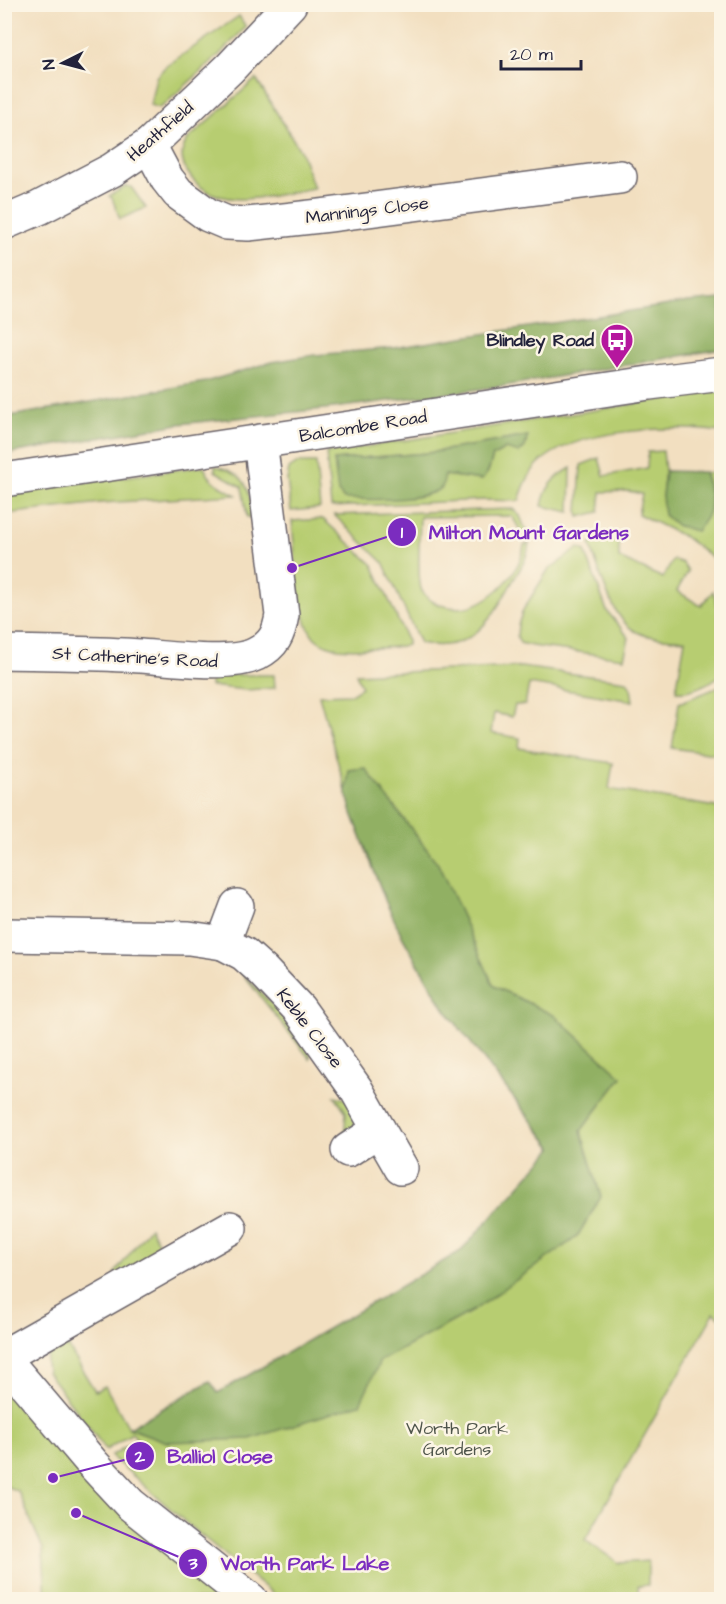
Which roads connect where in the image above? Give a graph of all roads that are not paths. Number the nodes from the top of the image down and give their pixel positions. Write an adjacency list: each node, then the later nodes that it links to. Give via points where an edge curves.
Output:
1 (290, 4): 2 (street, Heathfield, via 230,68)
2 (148, 145): 3 (street, Mannings Close, via 178,193 208,215 227,223 317,216); 4 (street, Heathfield, via 112,170)
3 (620, 177)
4 (4, 223)
5 (722, 374): 6 (street, Balcombe Road)
6 (260, 441): 7 (street, Balcombe Road); 8 (street, St Catherine's Road, via 282,615 273,644 229,662)
7 (4, 480)
8 (4, 652)
9 (237, 906): 11 (street)
10 (4, 935): 11 (street, Keble Close, via 189,938)
11 (223, 943): 12 (street, Keble Close, via 244,954 299,1009 356,1089)
12 (379, 1130): 13 (street); 14 (street, Keble Close)
13 (348, 1150)
14 (401, 1168)
15 (230, 1228): 16 (street)
16 (4, 1358): 17 (street, via 130,1504)
17 (251, 1599)

